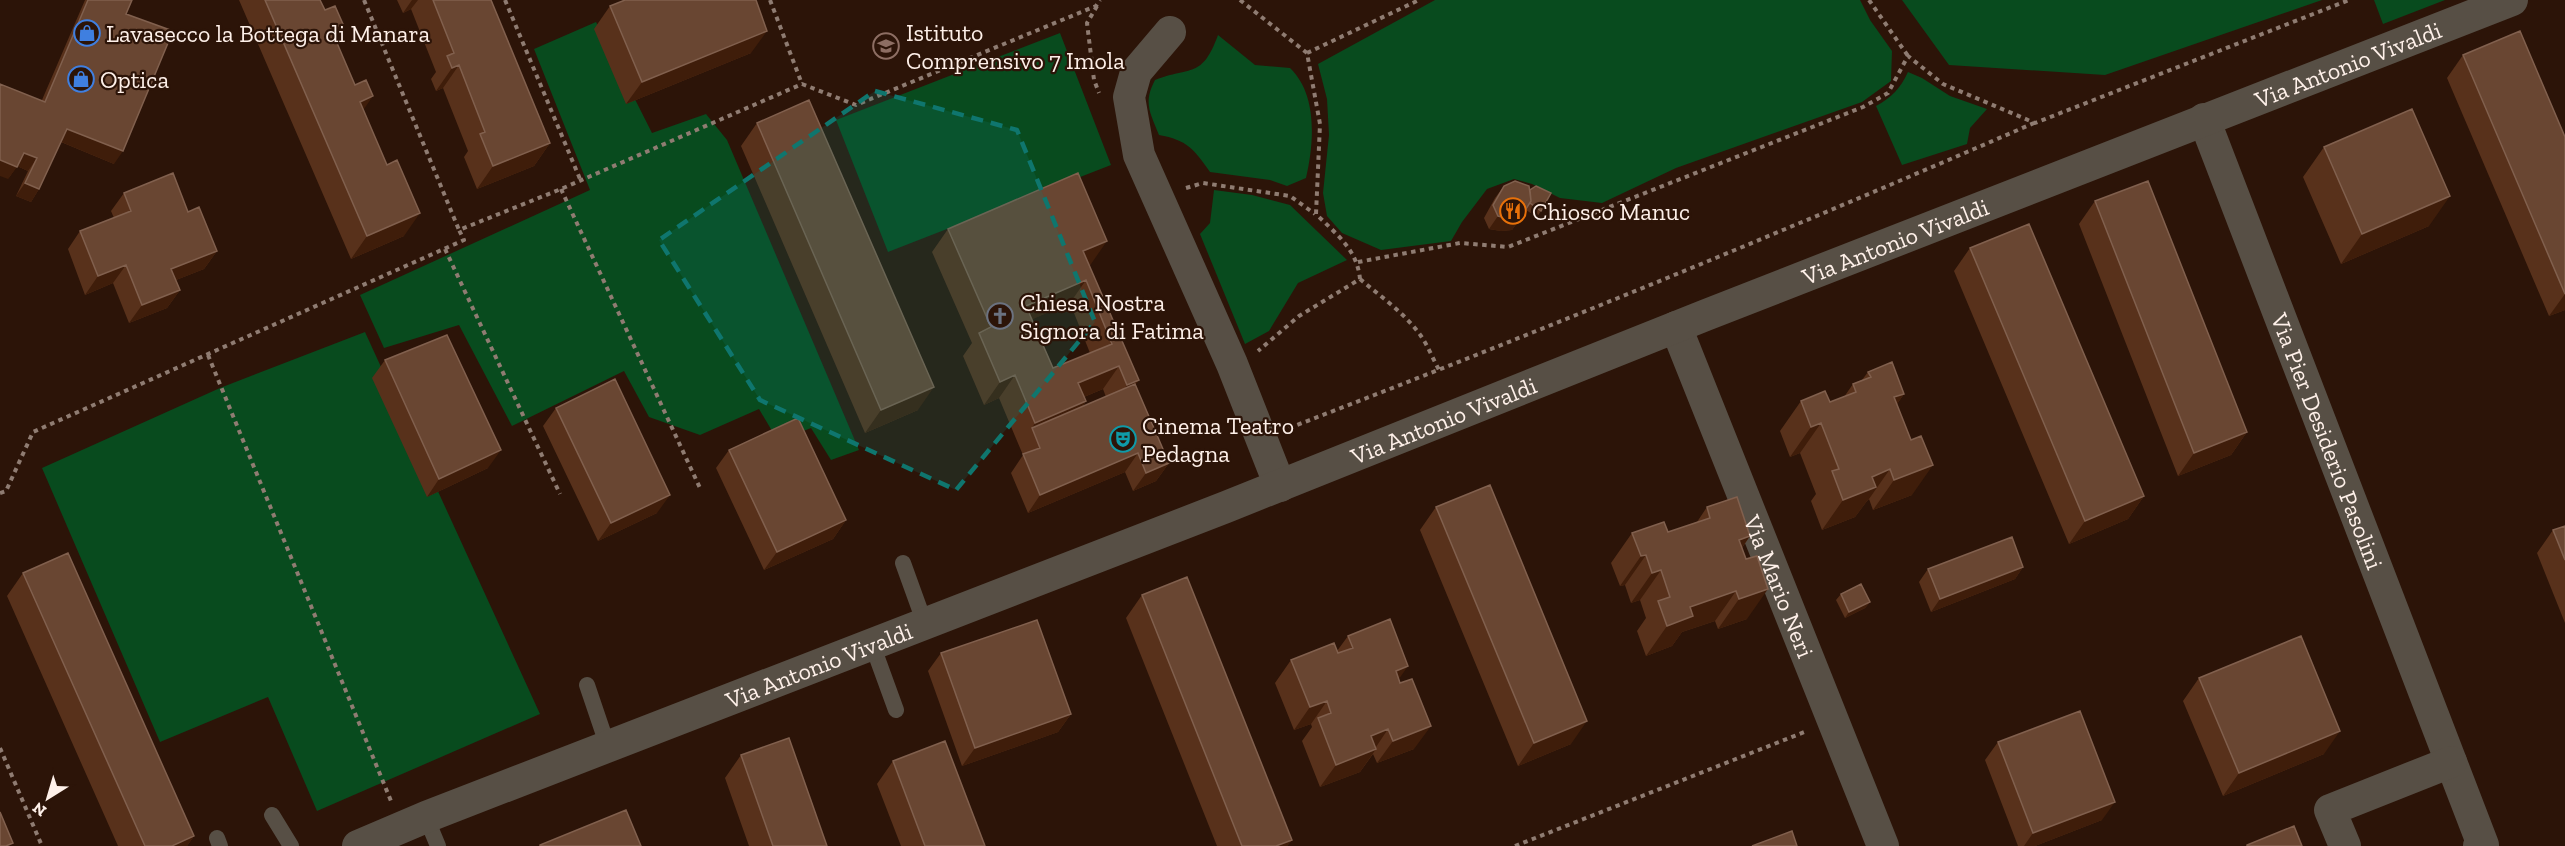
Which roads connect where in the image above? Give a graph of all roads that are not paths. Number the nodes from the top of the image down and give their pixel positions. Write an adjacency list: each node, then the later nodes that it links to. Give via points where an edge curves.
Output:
1 (2512, 0): 3 (street, Via Antonio Vivaldi)
2 (1170, 32): 5 (street, via 1136,72 1129,97 1139,155 1232,364)
3 (2204, 119): 4 (street, Via Antonio Vivaldi); 12 (street, Via Pier Desiderio Pasolini)
4 (1676, 327): 5 (street, Via Antonio Vivaldi); 18 (street, Via Mario Neri)
5 (1280, 486): 7 (street, Via Antonio Vivaldi)
6 (903, 563): 7 (lane)
7 (925, 624): 8 (street, Via Antonio Vivaldi)
8 (872, 644): 10 (lane); 11 (street, Via Antonio Vivaldi)
9 (586, 685): 11 (lane)
10 (896, 710)
11 (608, 747): 14 (street, Via Antonio Vivaldi)
12 (2451, 762): 19 (street, via 2330,810); 20 (street, Via Pier Desiderio Pasolini, via 2483,845)
13 (272, 815): 15 (lane)
14 (426, 817): 16 (street, Via Antonio Vivaldi); 17 (lane)
15 (291, 846)
16 (358, 846)
17 (438, 846)
18 (1883, 846)
19 (2345, 846)
20 (2480, 846)

